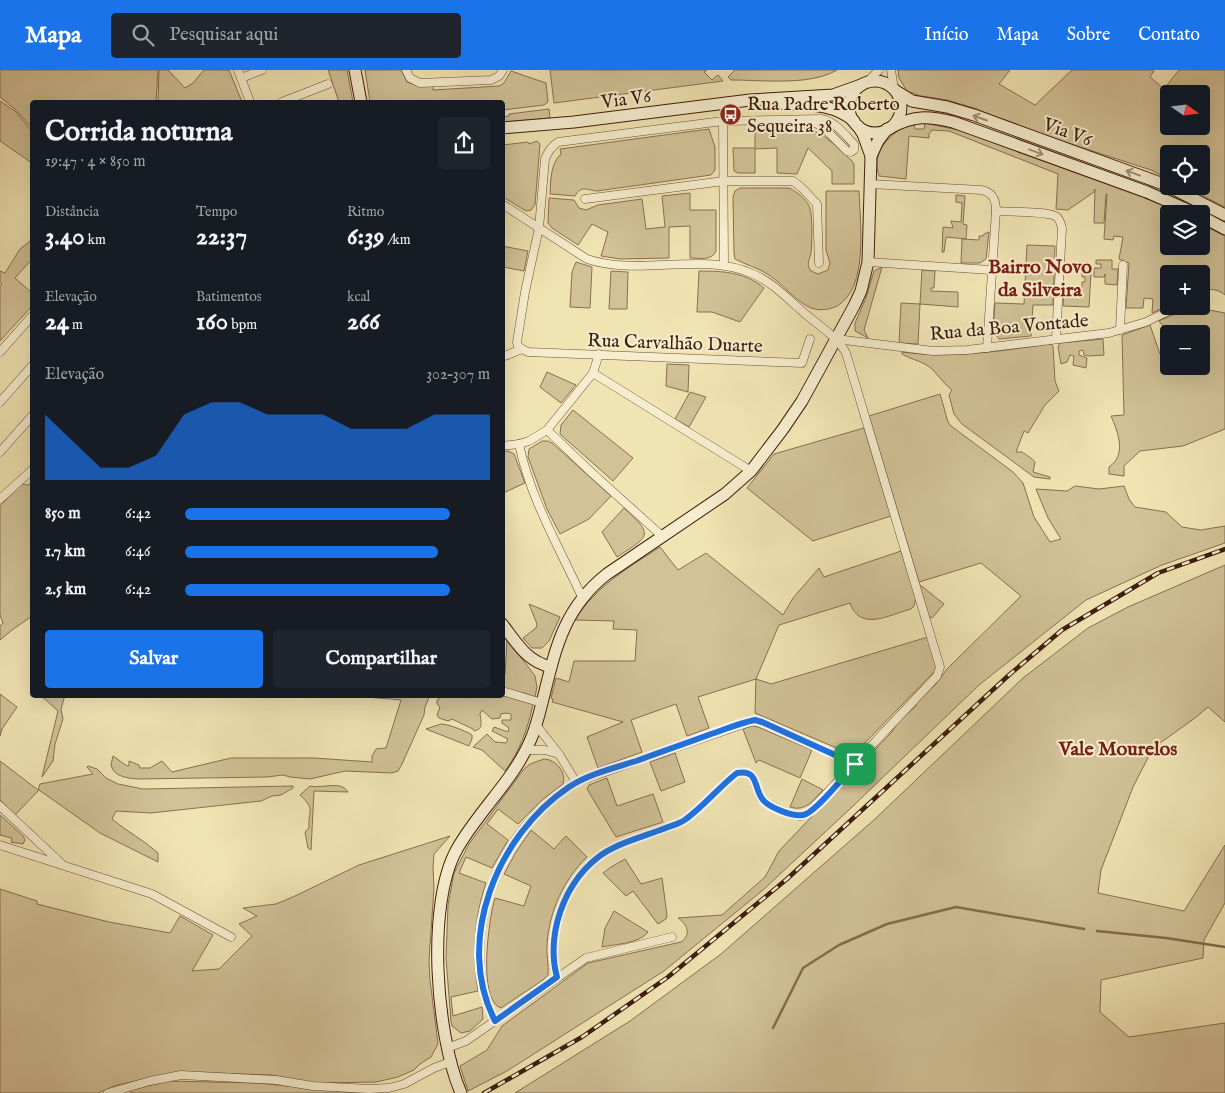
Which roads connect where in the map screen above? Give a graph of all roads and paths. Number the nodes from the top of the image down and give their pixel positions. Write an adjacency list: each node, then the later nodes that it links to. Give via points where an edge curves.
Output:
1 (238, 70): 8 (street)
2 (262, 70): 8 (street)
3 (355, 70): 14 (main road)
4 (406, 70): 5 (street, via 410,78 420,83 490,80)
5 (503, 70)
6 (879, 70): 9 (street)
7 (891, 70): 11 (street)
8 (241, 78): 12 (street)
9 (864, 83): 11 (main road, via 881,81); 15 (main road, Via V6, via 833,95); 20 (main road, via 850,99 850,112)
10 (328, 84): 13 (street)
11 (895, 90): 22 (main road, via 901,108 898,118); 32 (main road, Via V6, one-way to 11, via 1166,185 974,115 912,101)
12 (249, 100)
13 (287, 100)
14 (361, 100)
15 (743, 101): 17 (main road, Via V6); 20 (main road, Via V6, via 826,107 838,110)
16 (808, 120): 18 (street); 19 (street); 23 (street)
17 (574, 122): 21 (main road, Via V6); 24 (main road, Via V6)
18 (722, 122): 26 (street); 34 (street, via 558,142 545,159)
19 (833, 123): 23 (street, via 826,125); 23 (street, via 854,144 854,150 847,150)
20 (855, 123): 22 (main road, via 871,132); 25 (main road)
21 (505, 128)
22 (889, 128): 25 (main road); 29 (main road, Via V6, one-way to 29, via 917,117 953,122)
23 (827, 131)
24 (505, 135)
25 (871, 156): 27 (main road)
26 (724, 181): 28 (street); 37 (street, via 787,180 798,184 817,204); 38 (street)
27 (870, 184): 31 (street, via 987,191 995,199); 36 (main road)
28 (585, 199)
29 (1177, 205)
30 (505, 206): 34 (street)
31 (996, 211): 40 (street); 46 (street, via 1052,215 1060,222)
32 (1225, 215)
33 (1210, 221): 35 (main road)
34 (539, 228): 38 (street, via 587,259 607,264); 48 (street, via 517,342)
35 (1225, 229)
36 (868, 262): 40 (street); 45 (main road, via 861,291)
37 (819, 263)
38 (724, 265): 45 (street, via 765,280)
39 (1123, 265): 43 (street)
40 (991, 270): 47 (street)
41 (1160, 315): 43 (street, Rua da Boa Vontade)
42 (30, 318): 49 (street)
43 (1120, 330): 46 (street, Rua da Boa Vontade)
44 (810, 339): 50 (street, Rua Carvalhão Duarte, via 802,363)
45 (836, 339): 47 (street, Rua da Boa Vontade, via 932,352); 60 (main road, via 802,401); 72 (street, via 846,353 940,667 937,676)
46 (1056, 339): 47 (street, Rua da Boa Vontade)
47 (987, 348)
48 (522, 349): 50 (street, Rua Carvalhão Duarte, via 528,352); 51 (street)
49 (0, 352)
50 (599, 354): 53 (street)
51 (505, 356)
52 (30, 368): 54 (street)
53 (593, 373): 56 (street); 60 (street)
54 (0, 402)
55 (30, 418): 59 (street)
56 (547, 430): 57 (street); 63 (street)
57 (519, 444): 58 (street); 64 (street, via 538,502)
58 (505, 446)
59 (0, 452)
60 (751, 471): 63 (main road, via 726,494)
61 (30, 472): 62 (street)
62 (0, 499)
63 (662, 536): 64 (main road, via 607,574)
64 (582, 596): 66 (main road, via 567,621)
65 (505, 628): 66 (main road, via 531,659)
66 (550, 667): 68 (main road)
67 (505, 692): 68 (street)
68 (542, 703): 69 (main road)
69 (536, 725): 70 (main road); 71 (street)
70 (526, 750): 71 (street); 81 (main road, via 458,847 445,880 441,902 439,973)
71 (559, 754): 73 (street)
72 (855, 764): 73 (street, via 755,720); 79 (street, via 816,806 802,816 764,802 749,774 737,773 685,820 600,854 576,881 559,916 553,952)
73 (576, 782): 80 (street, via 529,822 514,842 494,880 482,928 480,952 485,1000)
74 (0, 806): 76 (street)
75 (0, 845): 76 (street)
76 (64, 866): 77 (street, via 152,894)
77 (231, 937)
78 (672, 937): 79 (street, via 586,958)
79 (557, 977): 80 (street)
80 (495, 1021): 81 (street, via 466,1041)
81 (447, 1048): 82 (main road)
82 (450, 1062): 83 (street, via 389,1088 313,1086 276,1080 181,1075); 84 (main road)
83 (108, 1093)
84 (460, 1093)

